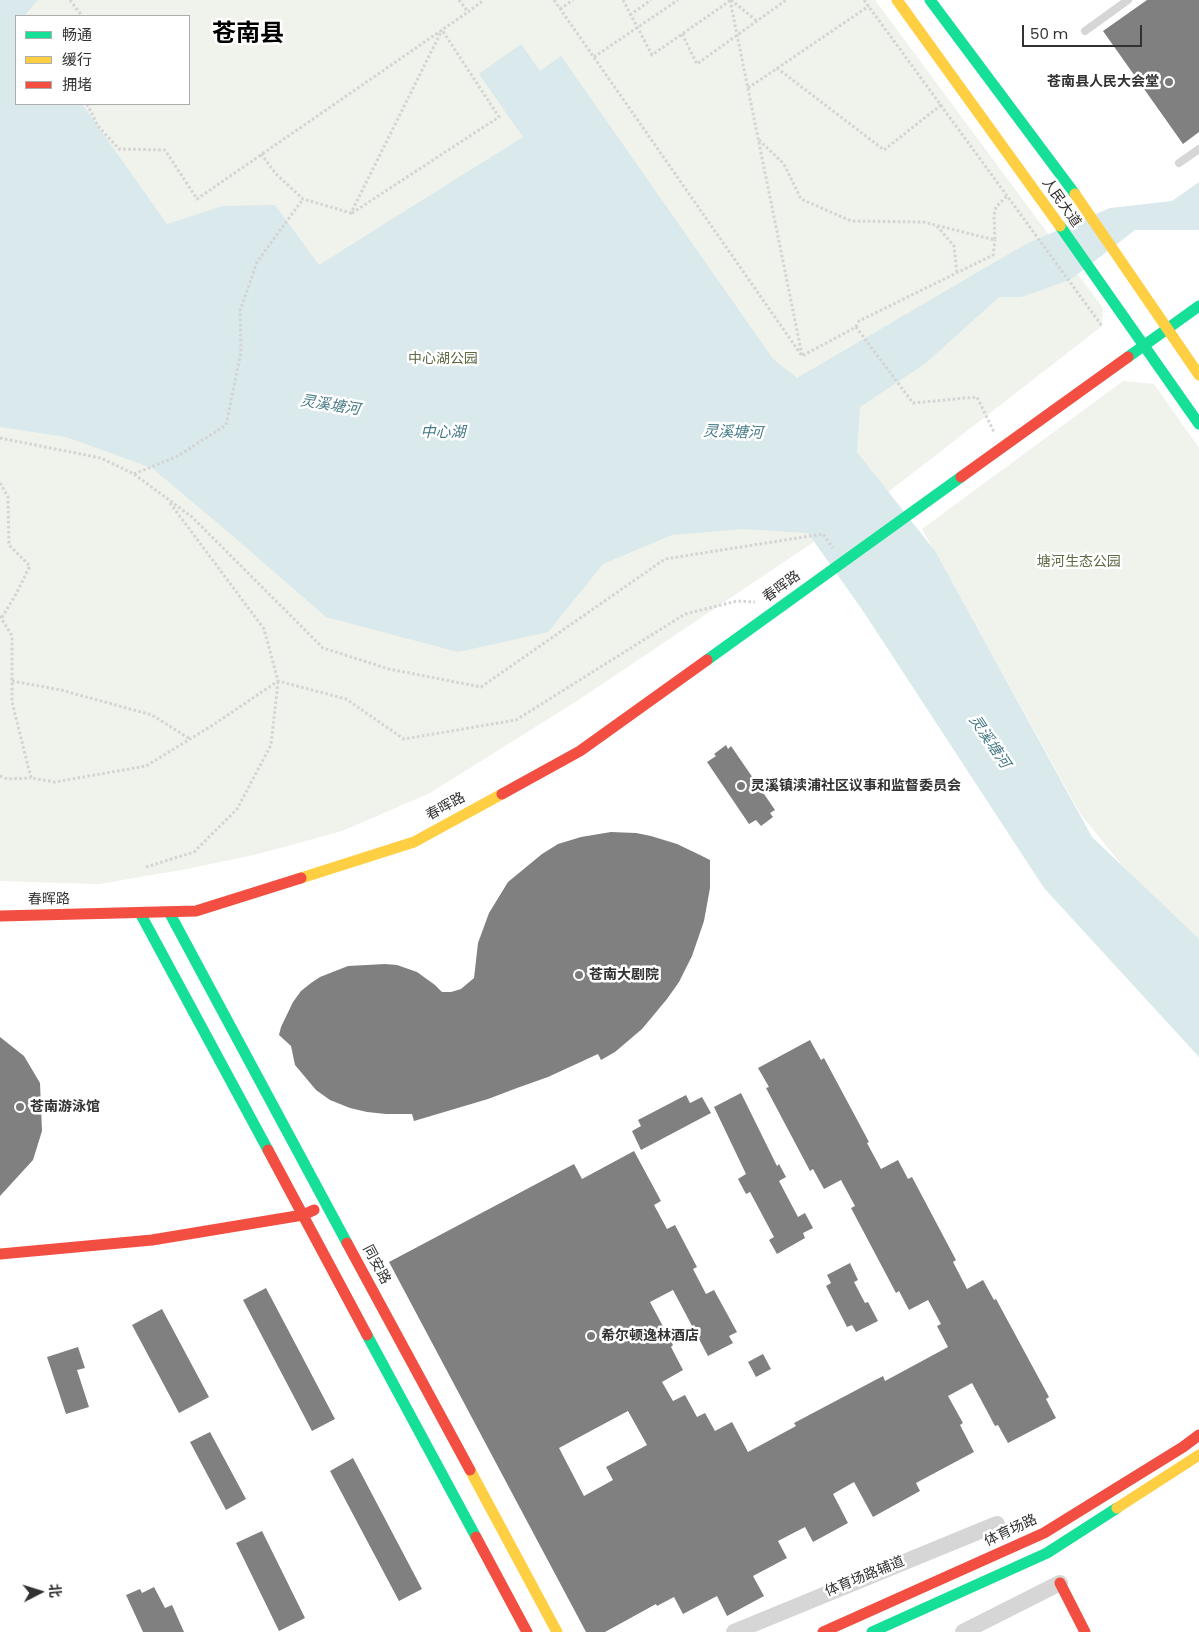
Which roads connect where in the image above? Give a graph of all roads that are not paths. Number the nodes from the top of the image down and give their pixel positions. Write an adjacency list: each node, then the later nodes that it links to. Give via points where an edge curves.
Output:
1 (897, 0): 9 (street, 人民大道)
2 (930, 0): 8 (street, 人民大道, via 1084,207)
3 (1128, 0): 4 (lane)
4 (1085, 31)
5 (1199, 148): 6 (lane)
6 (1179, 163)
7 (1199, 306): 8 (street)
8 (1164, 331): 9 (street, 春晖路); 10 (street, 人民大道)
9 (1144, 346): 11 (street, 人民大道); 12 (street, 春晖路, via 580,751 414,842 196,911)
10 (1199, 375)
11 (1199, 424)
12 (169, 912): 13 (street, 春晖路); 15 (street, 同安路)
13 (140, 913): 14 (street, 春晖路); 16 (street)
14 (0, 916)
15 (327, 1206): 16 (street); 23 (street, 同安路)
16 (303, 1214): 17 (street, via 152,1240); 22 (street)
17 (0, 1254)
18 (1199, 1435): 25 (street, 体育场路, via 1044,1533)
19 (1199, 1455): 26 (street, via 1047,1553)
20 (997, 1524): 24 (street, 体育场路辅道)
21 (1060, 1583): 27 (street); 28 (street)
22 (527, 1632)
23 (557, 1632)
24 (734, 1632)
25 (823, 1632)
26 (872, 1632)
27 (963, 1632)
28 (1085, 1632)

